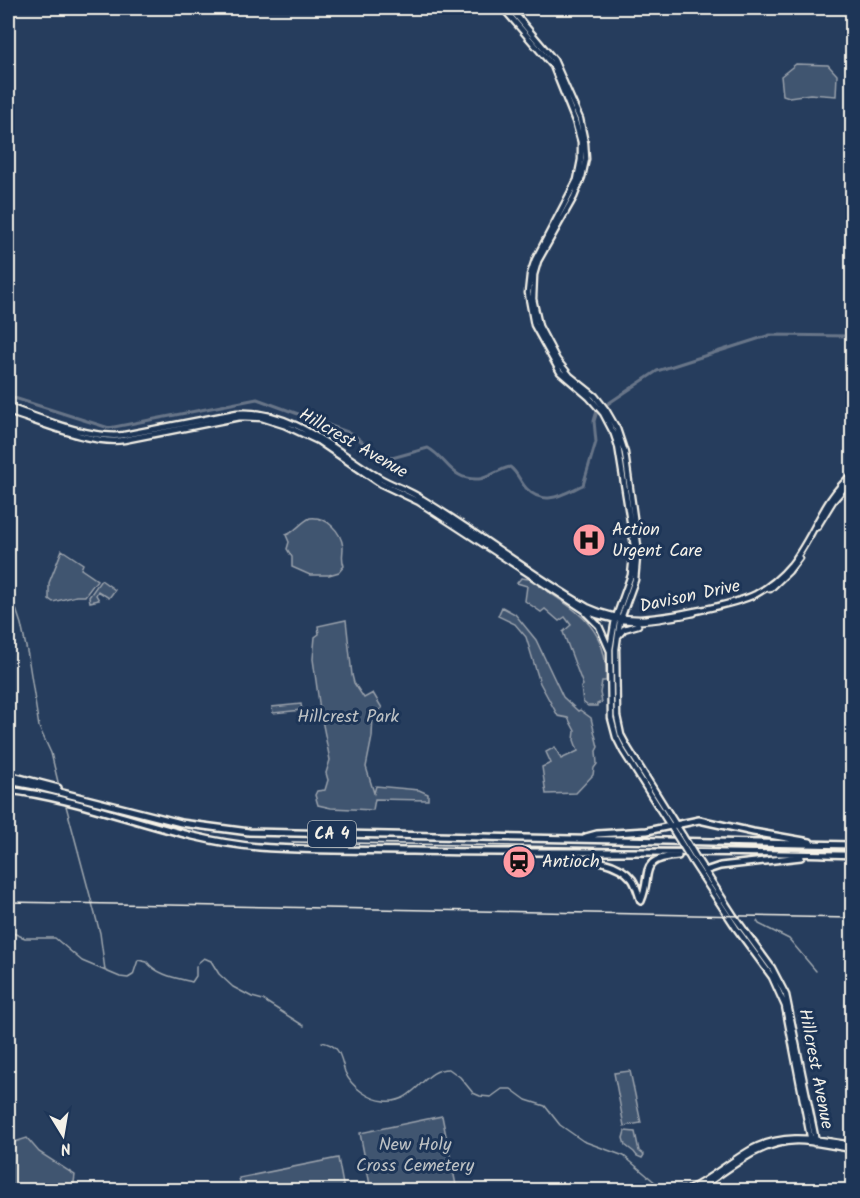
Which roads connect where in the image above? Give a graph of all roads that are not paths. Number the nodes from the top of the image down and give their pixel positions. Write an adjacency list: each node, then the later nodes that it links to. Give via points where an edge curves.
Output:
1 (503, 8): 3 (main road, via 553,66 579,132 582,151 577,180 535,260 528,293 534,325 555,365)
2 (510, 8): 3 (main road, via 554,60 580,119 585,167 578,189 538,261 534,309 557,360)
3 (599, 405): 9 (main road, via 617,429 625,453 638,546 635,580)
4 (8, 410): 6 (main road, Hillcrest Avenue, via 109,441 238,417 262,418 318,441 372,478); 7 (main road, Hillcrest Avenue, via 110,436 237,413 272,416 324,440 379,478 415,494)
5 (852, 477): 9 (main road, Davison Drive, via 833,495 791,565 754,595 650,618); 10 (main road, Davison Drive, via 795,565 769,589 734,605)
6 (438, 515): 7 (main road); 8 (main road, Hillcrest Avenue)
7 (454, 520): 9 (main road, Hillcrest Avenue, via 581,604)
8 (582, 609): 9 (main road, Hillcrest Avenue); 12 (main road, via 599,626)
9 (618, 619): 10 (main road, Davison Drive); 11 (main road, Hillcrest Avenue); 12 (main road, Hillcrest Avenue)
10 (647, 622): 11 (main road, via 624,629)
11 (617, 640): 17 (main road, Hillcrest Avenue, via 617,714 621,735)
12 (610, 654): 17 (main road, Hillcrest Avenue, via 611,713 616,737)
13 (8, 775): 16 (highway)
14 (8, 781): 16 (highway, CA 4)
15 (8, 791): 21 (highway, CA 4, via 31,793 234,844)
16 (69, 795): 18 (highway, CA 4, via 181,823 249,832)
17 (673, 825): 18 (highway); 19 (highway, via 699,820); 25 (main road, Hillcrest Avenue, bridge)
18 (576, 839): 19 (highway, CA 4)
19 (820, 845): 20 (highway, CA 4)
20 (852, 845)
21 (526, 853): 22 (highway, CA 4); 22 (highway, via 619,867 631,878 641,901 647,871 658,860)
22 (721, 853): 23 (highway, CA 4)
23 (838, 855): 24 (highway, CA 4); 26 (highway, via 751,862)
24 (852, 855)
25 (694, 860): 26 (main road, Hillcrest Avenue); 27 (main road, Hillcrest Avenue, via 778,987)
26 (705, 871): 27 (main road, Hillcrest Avenue, via 772,968 786,995)
27 (813, 1140): 28 (main road); 29 (main road, via 785,1138 760,1145); 30 (main road, via 784,1142 757,1151)
28 (852, 1147)
29 (688, 1191)
30 (697, 1191)

